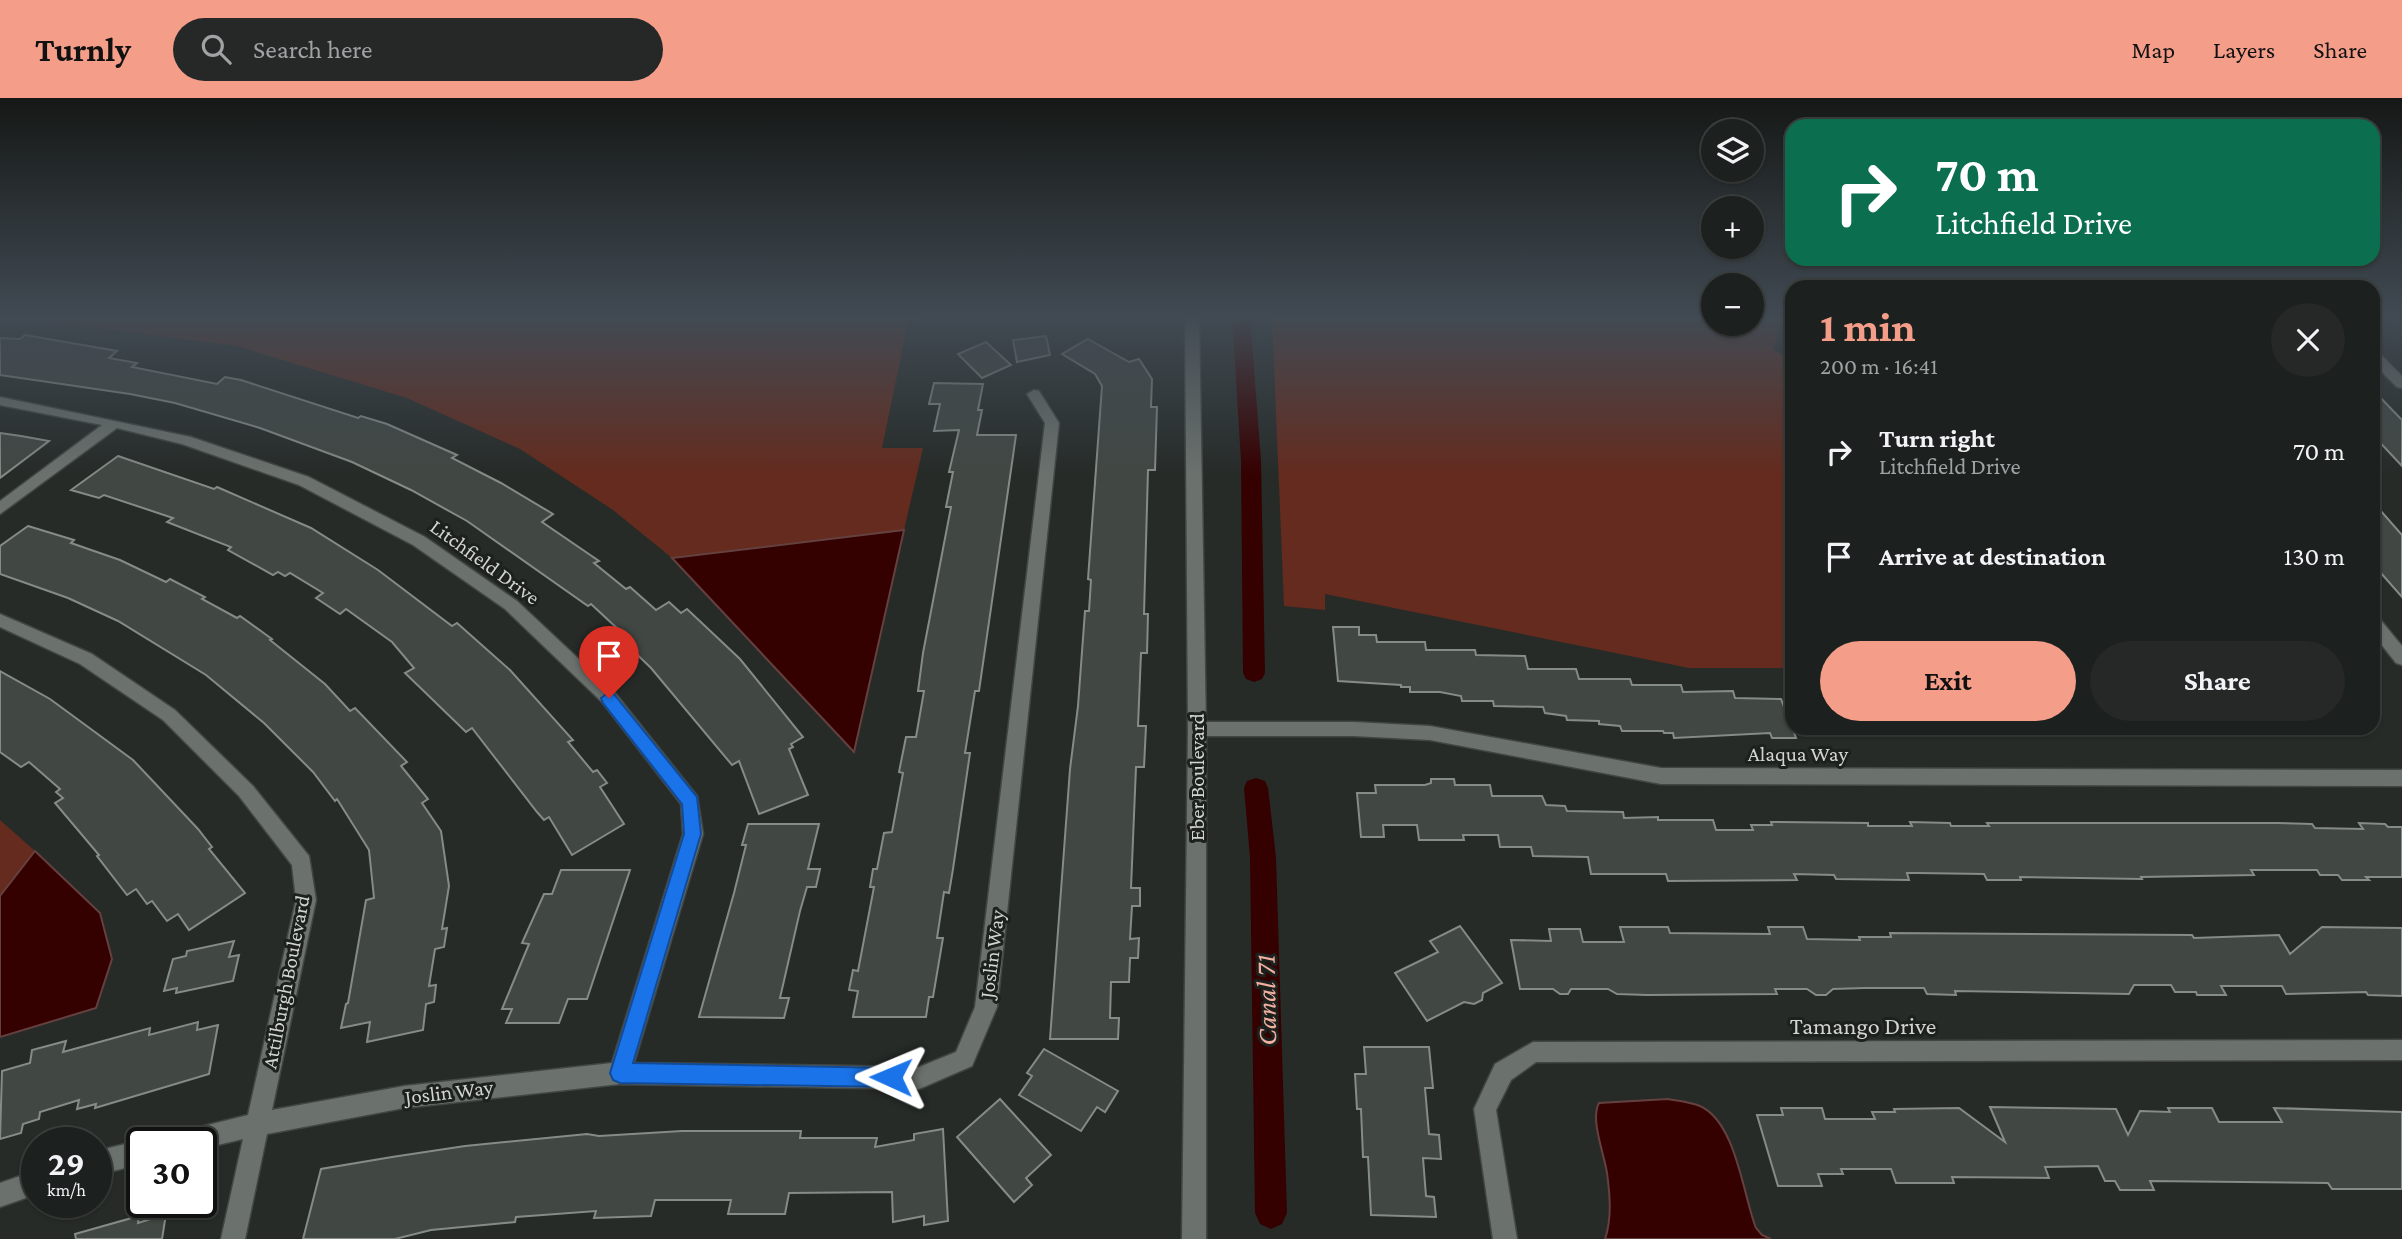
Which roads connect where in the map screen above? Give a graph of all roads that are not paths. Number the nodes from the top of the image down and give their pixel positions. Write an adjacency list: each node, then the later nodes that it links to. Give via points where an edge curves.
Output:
1 (1193, 368): 11 (street, Eber Boulevard)
2 (2386, 368): 3 (street)
3 (2402, 384)
4 (1034, 394): 14 (street, Joslin Way, via 1052,423 986,1007 964,1059 919,1078)
5 (0, 401): 6 (street, Litchfield Drive)
6 (114, 423): 7 (street); 14 (street, Litchfield Drive, via 186,440 304,481 419,541 511,605 609,698 690,802 693,834)
7 (0, 509)
8 (0, 620): 15 (street, Attilburgh Boulevard, via 86,659 169,715 246,791 302,862 306,900)
9 (2380, 631): 10 (street)
10 (2402, 658)
11 (1197, 729): 12 (street, Alaqua Way, via 1430,733 1661,776); 20 (street, Eber Boulevard)
12 (2402, 778)
13 (2402, 1050): 21 (street, Tamango Drive, via 1533,1052 1503,1072 1485,1109)
14 (620, 1073): 15 (street, Joslin Way, via 404,1097)
15 (258, 1124): 16 (street, Joslin Way); 19 (street, Attilburgh Boulevard)
16 (217, 1134)
17 (21, 1188): 18 (street)
18 (0, 1195)
19 (233, 1239)
20 (1194, 1239)
21 (1505, 1239)

